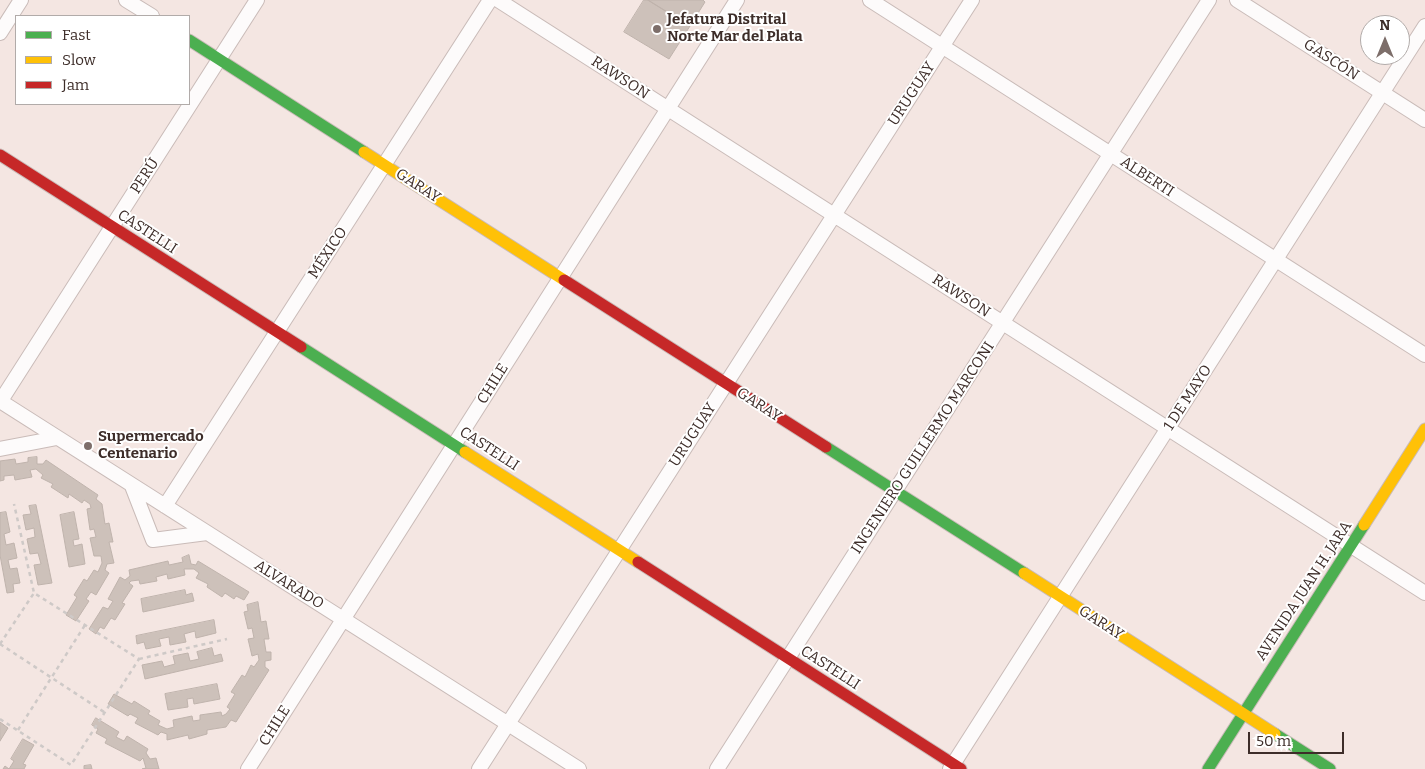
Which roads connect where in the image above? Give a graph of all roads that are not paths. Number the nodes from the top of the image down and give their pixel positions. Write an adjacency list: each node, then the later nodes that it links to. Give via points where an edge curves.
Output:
1 (21, 0): 13 (street)
2 (126, 0): 11 (street)
3 (257, 0): 16 (street, PERÚ)
4 (490, 0): 24 (street, MÉXICO)
5 (498, 0): 20 (street, RAWSON)
6 (737, 0): 20 (street, CHILE)
7 (870, 0): 15 (street, ALBERTI)
8 (972, 0): 15 (street, URUGUAY)
9 (1210, 0): 22 (street, INGENIERO GUILLERMO MARCONI)
10 (1238, 0): 17 (street, GASCÓN)
11 (150, 15)
12 (1425, 26): 17 (street, 1 DE MAYO)
13 (0, 33)
14 (190, 41): 16 (street, GARAY)
15 (942, 46): 22 (street, ALBERTI); 25 (street, URUGUAY)
16 (219, 59): 19 (street, PERÚ); 24 (street, GARAY)
17 (1383, 93): 21 (street, GASCÓN); 27 (street, 1 DE MAYO)
18 (190, 105): 26 (street, PERÚ)
19 (190, 105)
20 (668, 109): 25 (street, RAWSON); 28 (street, CHILE)
21 (1425, 120)
22 (1111, 154): 27 (street, ALBERTI); 29 (street, INGENIERO GUILLERMO MARCONI)
23 (0, 155): 26 (street, CASTELLI)
24 (384, 165): 28 (street, GARAY); 30 (street, MÉXICO)
25 (834, 215): 29 (street, RAWSON); 32 (street, URUGUAY)
26 (112, 227): 30 (street, CASTELLI); 33 (street, PERÚ)
27 (1276, 260): 31 (street, ALBERTI); 34 (street, 1 DE MAYO)
28 (560, 277): 32 (street, GARAY); 37 (street, CHILE)
29 (1003, 323): 34 (street, RAWSON); 40 (street, INGENIERO GUILLERMO MARCONI)
30 (277, 332): 37 (street, CASTELLI); 41 (street, MÉXICO)
31 (1425, 355)
32 (726, 384): 40 (street, GARAY); 44 (street, URUGUAY)
33 (0, 402): 36 (street, ALVARADO)
34 (1168, 428): 43 (street, RAWSON); 46 (street, 1 DE MAYO)
35 (1425, 429): 43 (street, AVENIDA JUAN H. JARA)
36 (57, 438): 38 (street); 39 (street, ALVARADO)
37 (454, 445): 44 (street, CASTELLI); 47 (street, CHILE)
38 (0, 449)
39 (132, 486): 41 (street, ALVARADO); 42 (street, via 152,540)
40 (895, 491): 46 (street, GARAY); 48 (street, INGENIERO GUILLERMO MARCONI)
41 (165, 506): 42 (street, ALVARADO)
42 (206, 533): 47 (street, ALVARADO)
43 (1351, 545): 45 (street, RAWSON); 49 (street, AVENIDA JUAN H. JARA)
44 (619, 551): 48 (street, CASTELLI); 50 (street, URUGUAY)
45 (1425, 593)
46 (1060, 597): 49 (street, GARAY); 51 (street, 1 DE MAYO)
47 (344, 619): 50 (street, ALVARADO); 52 (street, CHILE)
48 (788, 658): 51 (street, CASTELLI); 55 (street, INGENIERO GUILLERMO MARCONI)
49 (1243, 713): 56 (street, AVENIDA JUAN H. JARA); 57 (street, GARAY)
50 (508, 724): 53 (street, URUGUAY); 54 (street, ALVARADO)
51 (955, 767)
52 (248, 769)
53 (479, 769)
54 (579, 769)
55 (717, 769)
56 (1208, 769)
57 (1330, 769)

